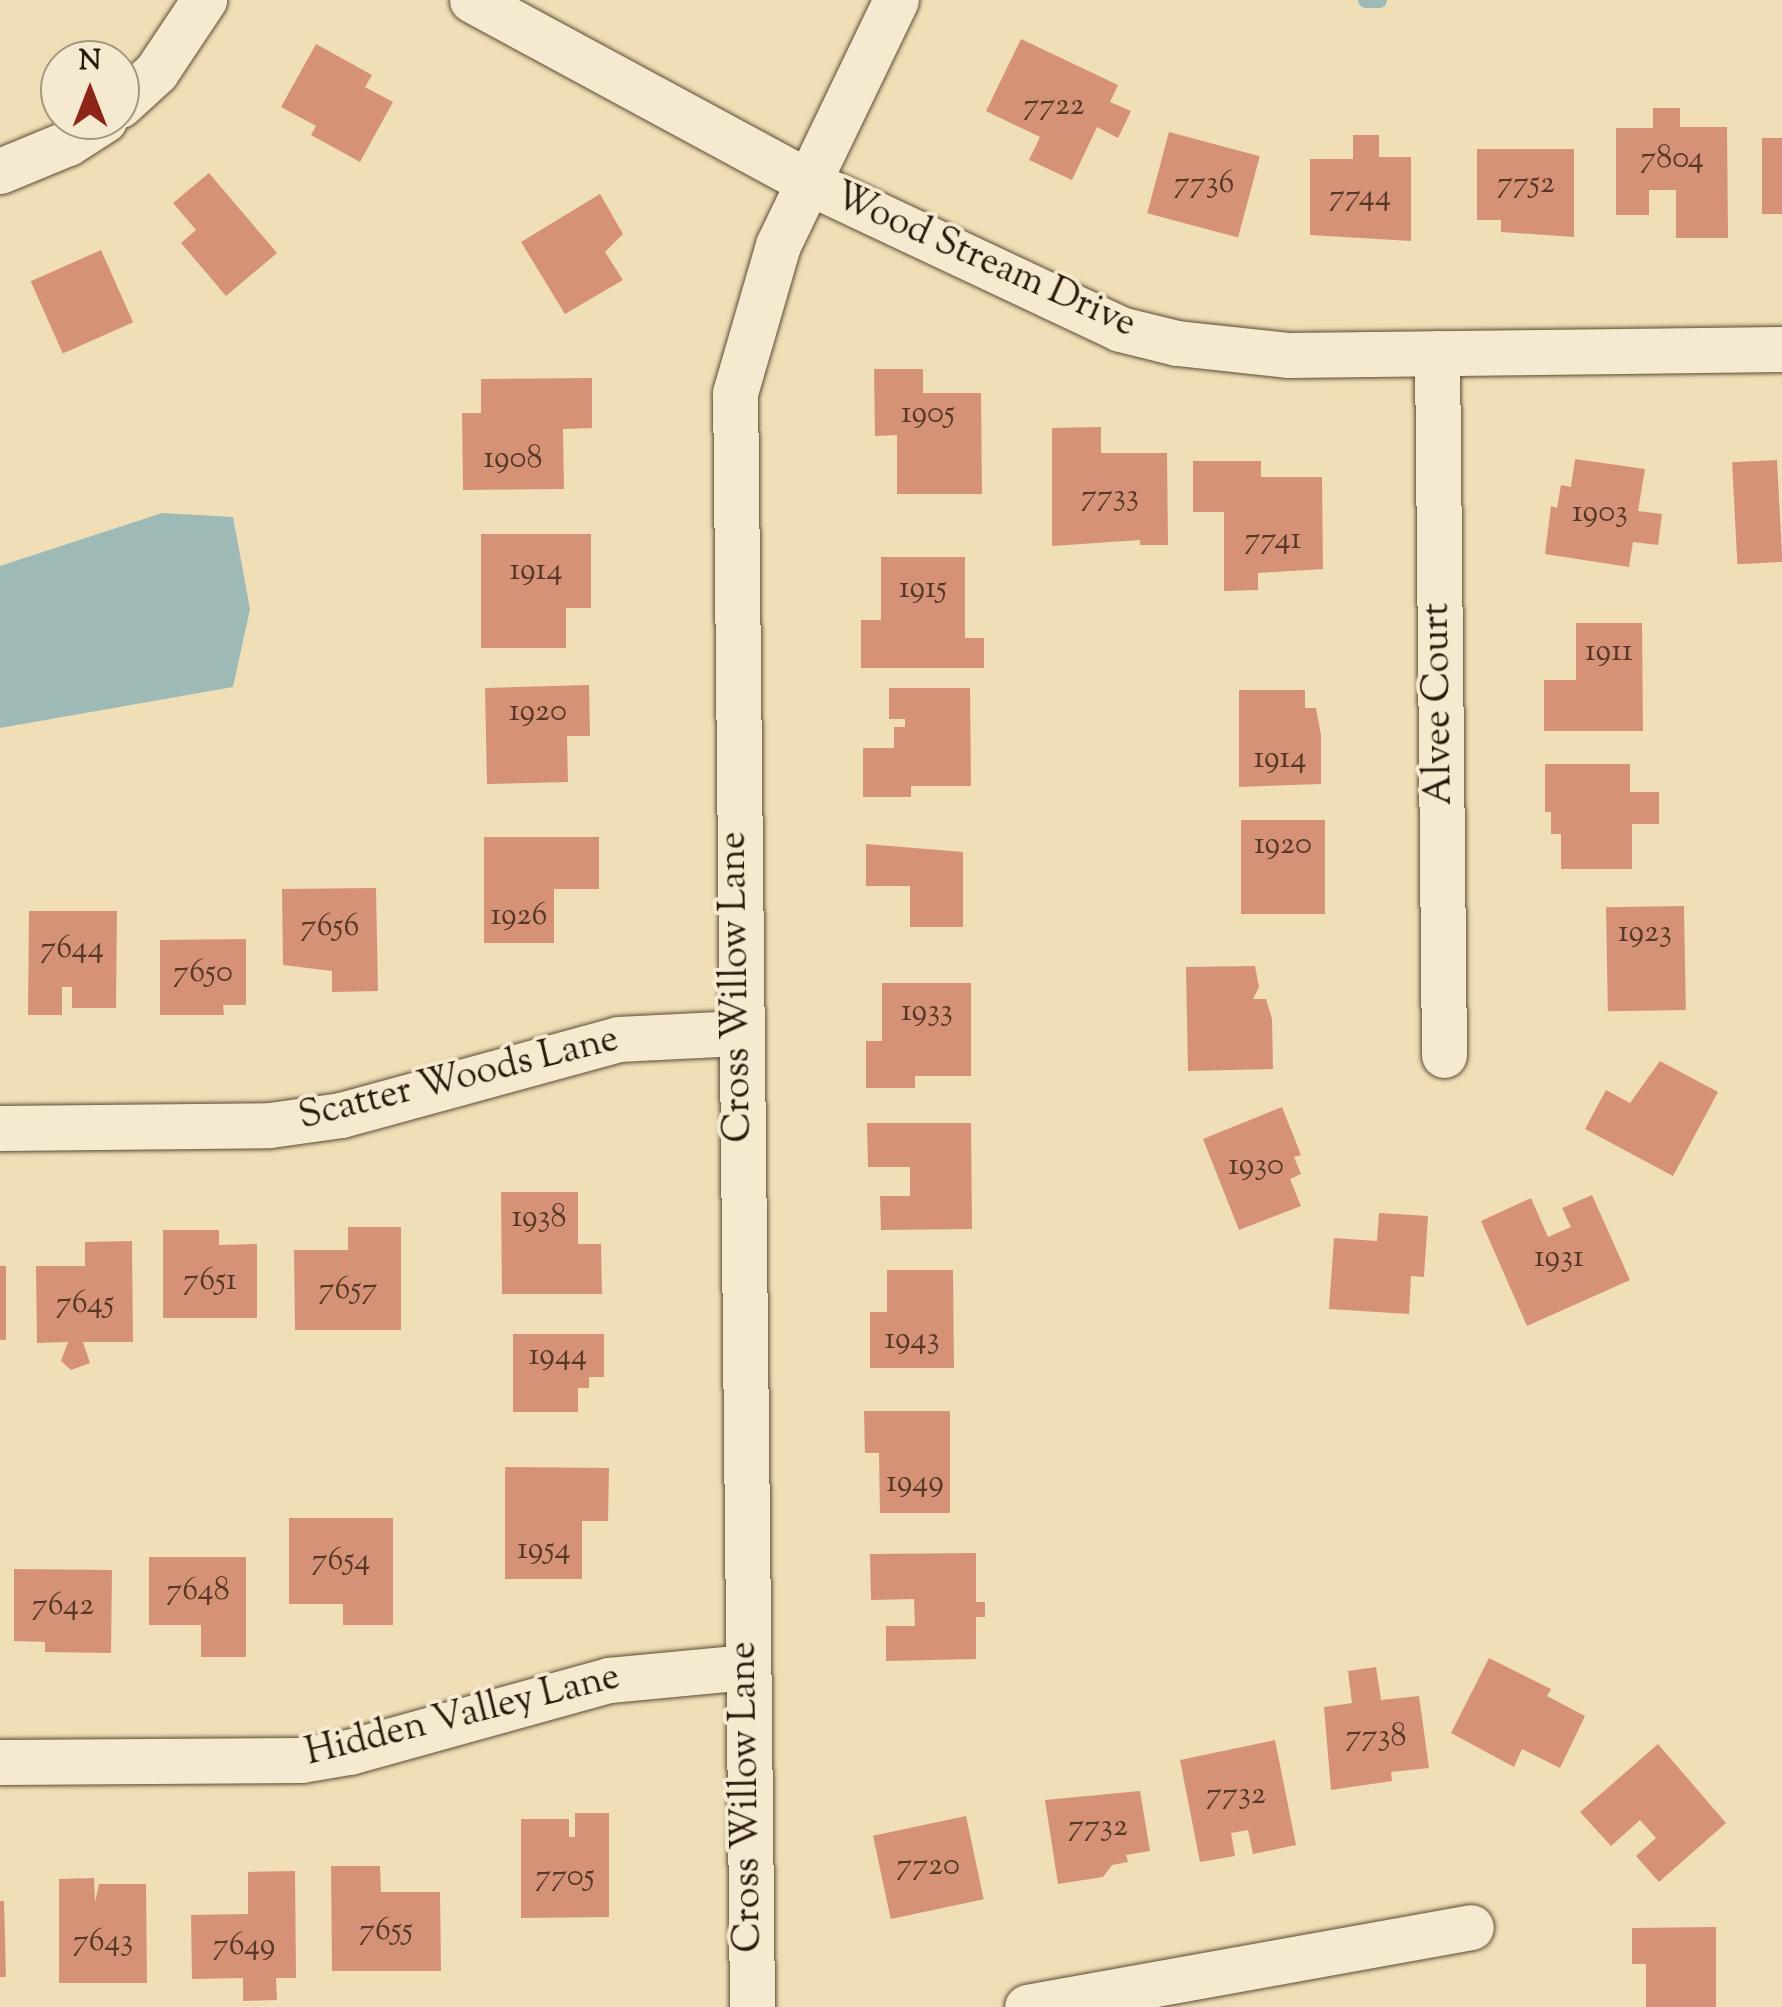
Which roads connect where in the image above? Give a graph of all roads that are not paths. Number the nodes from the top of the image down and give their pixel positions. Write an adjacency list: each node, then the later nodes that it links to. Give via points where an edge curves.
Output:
1 (204, 0): 4 (street)
2 (472, 0): 7 (street, Wood Stream Drive)
3 (896, 0): 7 (street, Cross Willow Lane)
4 (140, 87)
5 (73, 140): 6 (street)
6 (0, 171)
7 (808, 182): 9 (street, Wood Stream Drive, via 1120,329 1235,352); 10 (street, Cross Willow Lane, via 765,279 735,393)
8 (1782, 349): 9 (street, Wood Stream Drive)
9 (1437, 353): 11 (street, Alvee Court)
10 (739, 1033): 12 (street, Scatter Woods Lane, via 618,1038 341,1115 270,1125); 13 (street, Cross Willow Lane)
11 (1444, 1056)
12 (0, 1128)
13 (746, 1667): 14 (street, Hidden Valley Lane, via 609,1680 300,1760); 16 (street, Cross Willow Lane)
14 (0, 1762)
15 (1470, 1927): 17 (street)
16 (752, 2007)
17 (1028, 2007)

